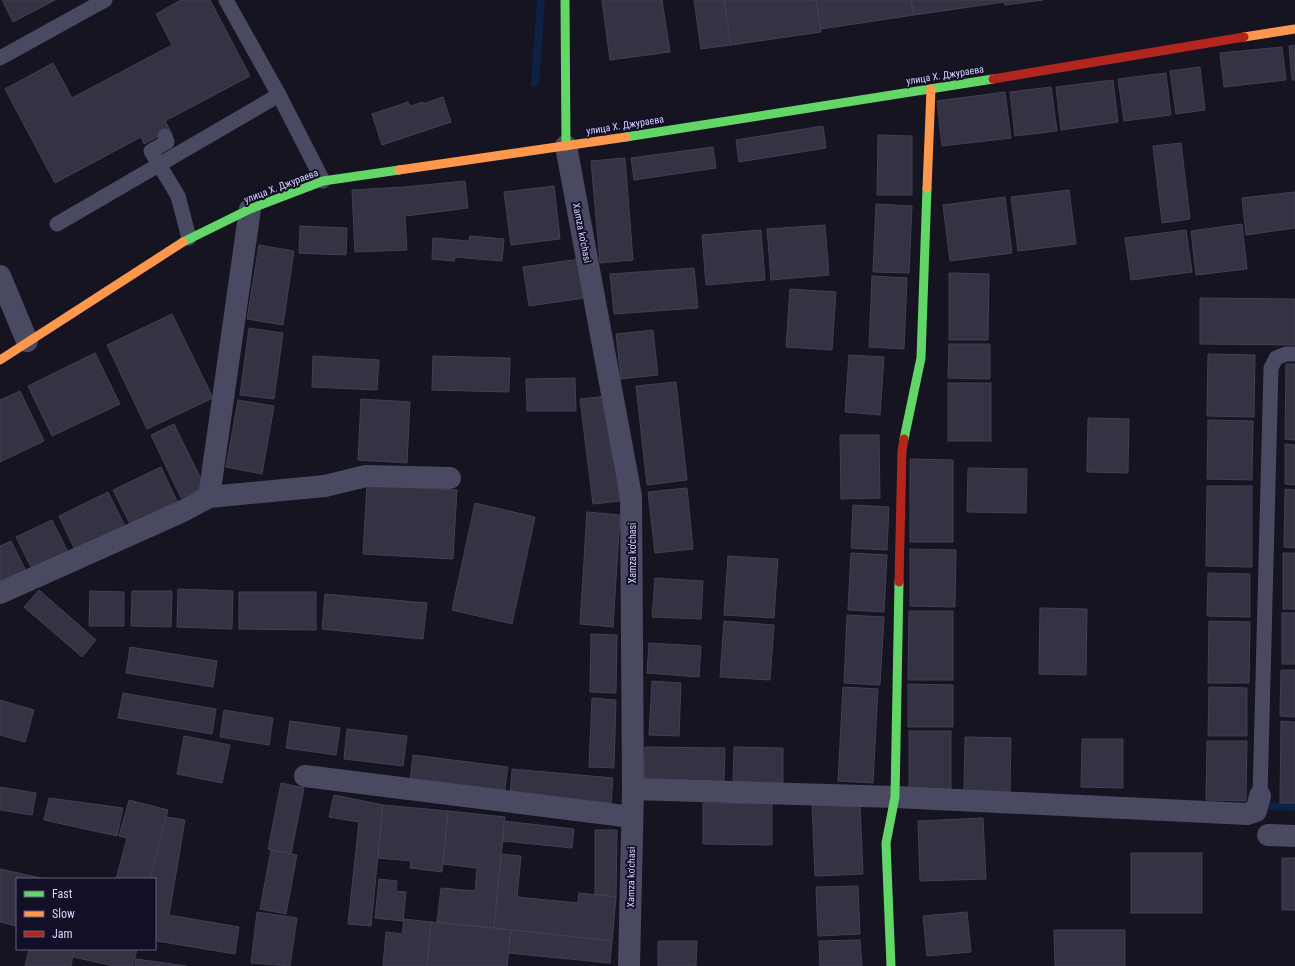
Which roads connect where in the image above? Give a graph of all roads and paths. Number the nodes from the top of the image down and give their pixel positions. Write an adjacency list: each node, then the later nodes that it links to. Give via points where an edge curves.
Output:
1 (105, 0): 5 (lane)
2 (226, 0): 7 (lane)
3 (565, 0): 9 (street)
4 (1295, 29): 6 (street, улица Х. Джураева)
5 (0, 58)
6 (931, 89): 9 (street, улица Х. Джураева); 25 (street, via 921,358 902,451)
7 (279, 95): 10 (lane); 11 (lane)
8 (165, 136): 10 (lane, via 167,142 151,150)
9 (566, 146): 11 (street, улица Х. Джураева); 23 (street, Xamza ko'chasi, via 631,496)
10 (163, 169): 13 (lane); 14 (lane, via 178,196)
11 (323, 181): 12 (street, улица Х. Джураева)
12 (250, 209): 14 (street, улица Х. Джураева); 20 (street)
13 (57, 224)
14 (189, 238): 16 (street, улица Х. Джураева)
15 (0, 276): 16 (street)
16 (27, 341): 18 (street, улица Х. Джураева)
17 (1295, 354): 24 (lane, via 1276,358 1271,368)
18 (0, 360)
19 (450, 478): 20 (street, via 366,476 325,486)
20 (209, 497): 21 (street)
21 (0, 593)
22 (305, 776): 26 (street)
23 (633, 790): 25 (street); 26 (street, Xamza ko'chasi)
24 (1260, 796): 25 (street, via 1256,811 1247,814)
25 (895, 797): 30 (street, via 886,843)
26 (632, 817): 29 (street, Xamza ko'chasi)
27 (1268, 835): 28 (street)
28 (1295, 836)
29 (629, 966)
30 (890, 966)

